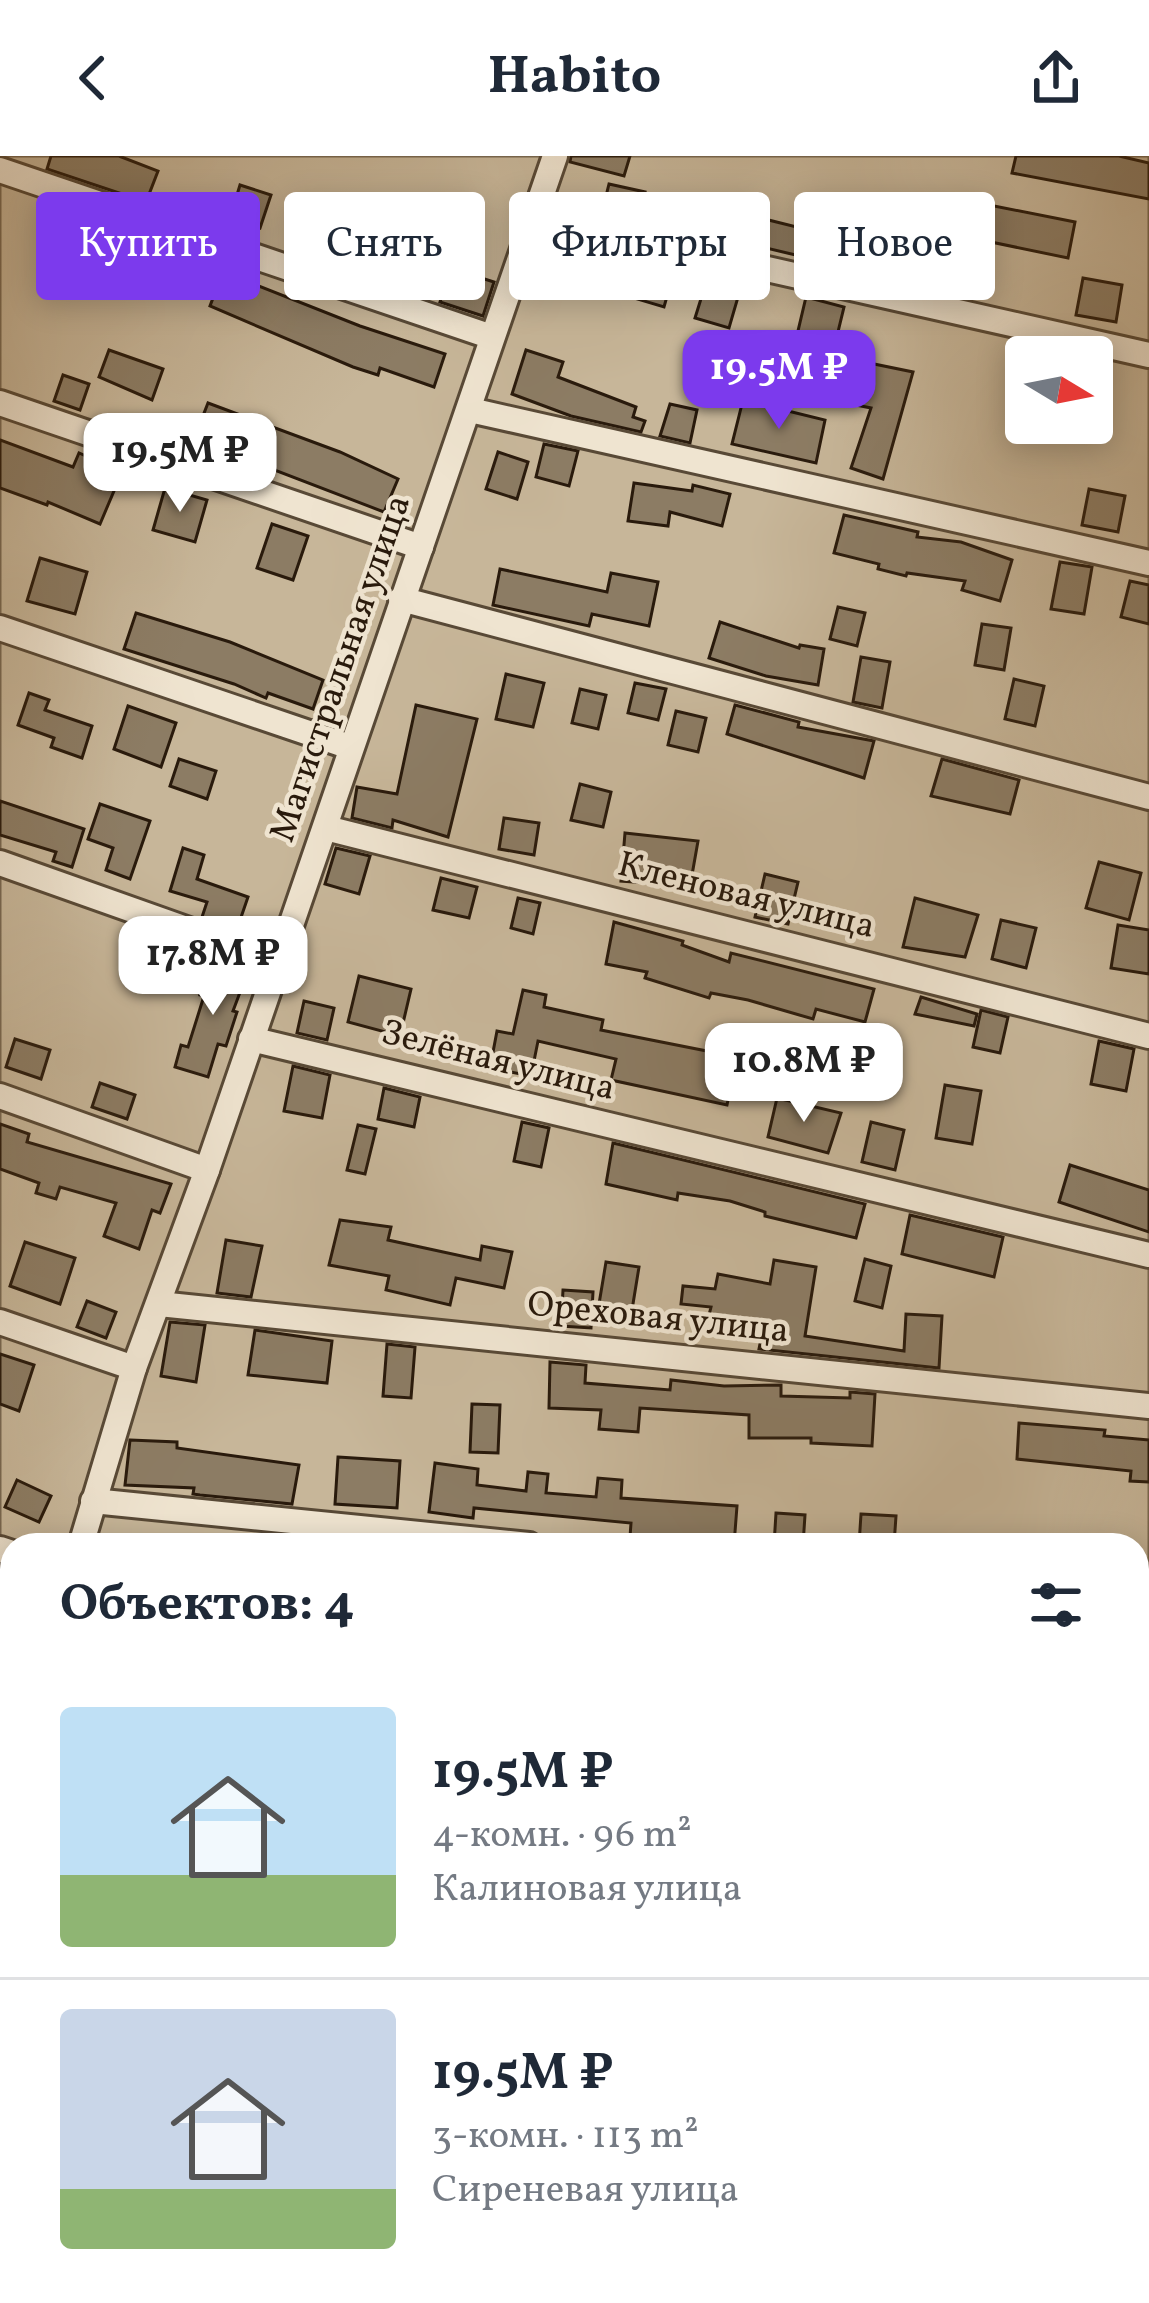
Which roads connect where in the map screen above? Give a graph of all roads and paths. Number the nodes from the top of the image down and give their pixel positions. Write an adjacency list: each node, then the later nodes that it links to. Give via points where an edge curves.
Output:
1 (555, 156): 3 (street, Магистральная улица)
2 (0, 170): 6 (street)
3 (544, 192)
4 (770, 270): 7 (street)
5 (509, 292): 6 (street, Магистральная улица)
6 (493, 337): 9 (street, Магистральная улица)
7 (1149, 355)
8 (0, 403): 10 (street)
9 (470, 410): 10 (street, Магистральная улица); 11 (street)
10 (421, 547): 12 (street, Магистральная улица)
11 (1149, 563)
12 (401, 599): 14 (street, Магистральная улица); 15 (street)
13 (0, 628): 14 (street)
14 (350, 747): 16 (street, Магистральная улица)
15 (1149, 797)
16 (326, 828): 18 (street, Магистральная улица); 19 (street, Кленовая улица)
17 (0, 862): 18 (street)
18 (279, 962): 20 (street, Магистральная улица)
19 (1149, 1036)
20 (251, 1039): 22 (street, Магистральная улица); 23 (street, Зелёная улица)
21 (0, 1096): 22 (street)
22 (207, 1170): 24 (street, Магистральная улица)
23 (1149, 1255)
24 (159, 1304): 26 (street, Магистральная улица); 27 (street, Ореховая улица)
25 (0, 1322): 26 (street)
26 (134, 1369): 28 (street, Магистральная улица)
27 (1149, 1406)
28 (93, 1501): 29 (street, Магистральная улица); 30 (street)
29 (84, 1533)
30 (410, 1533)

